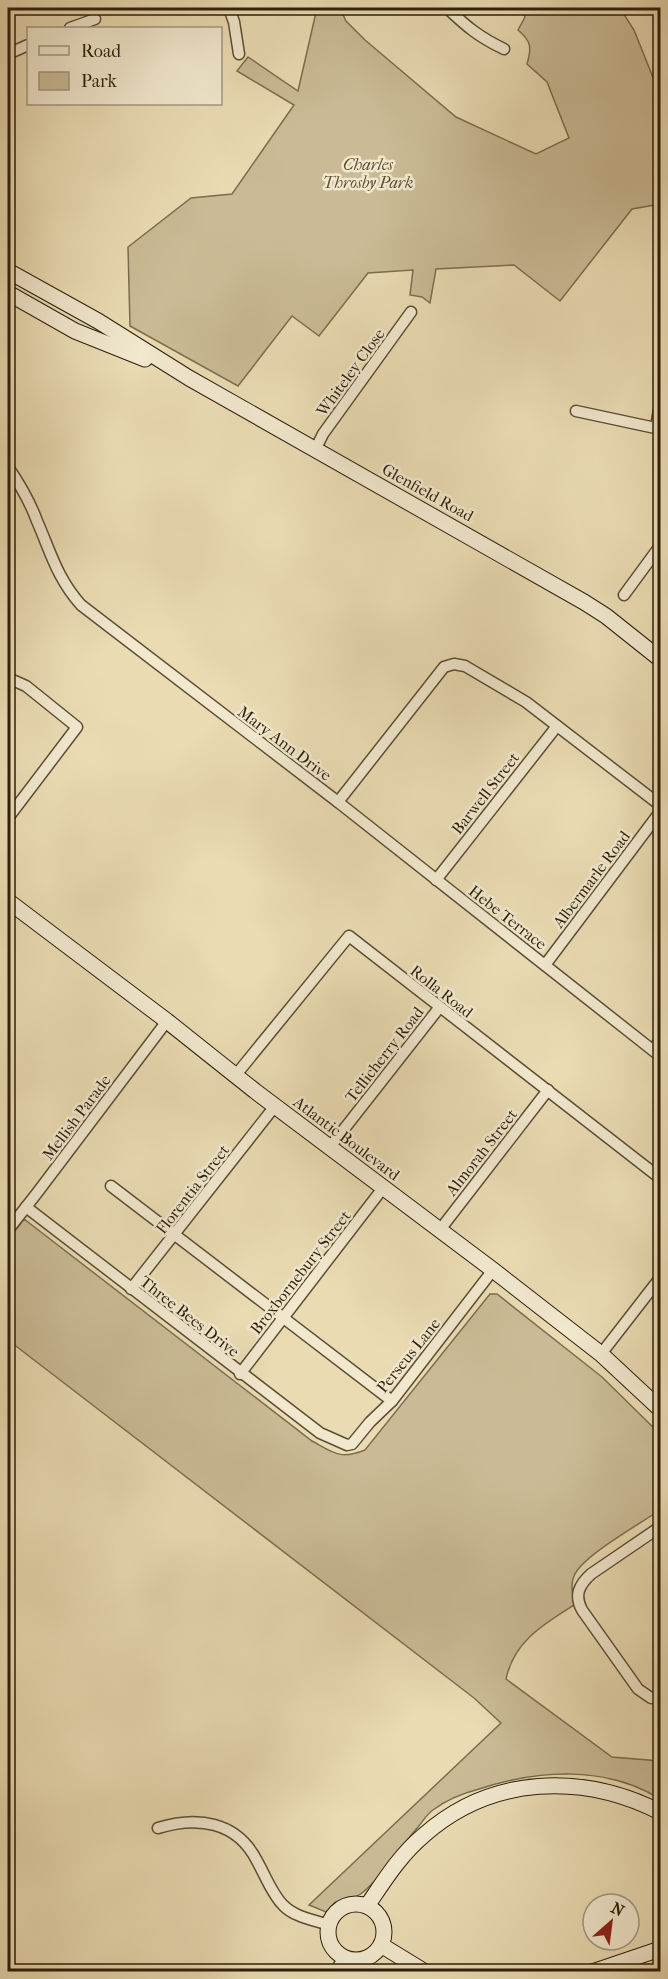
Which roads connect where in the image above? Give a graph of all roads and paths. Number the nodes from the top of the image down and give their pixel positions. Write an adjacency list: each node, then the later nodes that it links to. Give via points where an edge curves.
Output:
1 (229, 8): 8 (street)
2 (447, 8): 6 (street, via 466,27)
3 (95, 19): 4 (street)
4 (73, 27)
5 (27, 45): 7 (street)
6 (504, 50)
7 (8, 54)
8 (239, 54)
9 (8, 271): 12 (main road, Glenfield Road, via 98,321)
10 (8, 294): 12 (main road, Glenfield Road, via 75,331)
11 (411, 312): 16 (street, Whiteley Close)
12 (170, 368): 16 (main road, Glenfield Road)
13 (660, 404): 15 (street)
14 (576, 411): 15 (street)
15 (658, 428)
16 (315, 450): 20 (main road, Glenfield Road, via 584,602)
17 (8, 467): 23 (street, Mary Ann Drive, via 30,505 62,581 81,605)
18 (660, 546): 19 (street)
19 (624, 595)
20 (660, 659)
21 (8, 678): 26 (street, via 26,686 78,727)
22 (557, 726): 23 (street, Mary Ann Drive, via 526,702 465,666 444,667); 24 (street, Mary Ann Drive); 27 (street, Barwell Street)
23 (338, 802): 27 (street, Hebe Terrace)
24 (660, 805)
25 (660, 812): 29 (street, Albermarle Road)
26 (8, 818)
27 (436, 880): 29 (street, Hebe Terrace)
28 (8, 901): 31 (main road, Atlantic Boulevard)
29 (545, 965): 33 (street, Hebe Terrace)
30 (439, 1008): 34 (street, Rolla Road, via 349,936); 35 (street, Rolla Road); 37 (street, Tellicherry Road)
31 (167, 1021): 34 (main road, Atlantic Boulevard); 41 (street, Mellish Parade)
32 (660, 1040): 33 (street)
33 (657, 1053)
34 (235, 1076): 36 (main road, Atlantic Boulevard)
35 (548, 1090): 38 (street, Rolla Road); 43 (street, Almorah Street)
36 (275, 1106): 37 (main road, Atlantic Boulevard); 44 (street, Florentia Street)
37 (330, 1147): 40 (main road, Atlantic Boulevard)
38 (660, 1178)
39 (111, 1186): 44 (street)
40 (383, 1188): 43 (main road, Atlantic Boulevard); 48 (street, Broxbornebury Street)
41 (26, 1207): 42 (street, Mellish Parade); 47 (street, Three Bees Drive)
42 (8, 1230)
43 (439, 1231): 45 (main road, Atlantic Boulevard)
44 (175, 1234): 47 (street, Florentia Street); 48 (street)
45 (493, 1270): 49 (main road, Atlantic Boulevard); 51 (street, Perseus Lane)
46 (660, 1278): 49 (street)
47 (131, 1289): 50 (street, Three Bees Drive)
48 (285, 1318): 50 (street, Broxbornebury Street); 51 (street)
49 (601, 1354): 52 (main road, Atlantic Boulevard)
50 (240, 1374): 53 (street, Three Bees Drive)
51 (392, 1401): 53 (street, Perseus Lane, via 352,1444)
52 (660, 1409)
53 (339, 1443)
54 (660, 1527): 55 (street, via 591,1574 577,1594 582,1610 638,1689 651,1698)
55 (660, 1697)
56 (660, 1812): 58 (main road, via 608,1791 580,1786 526,1788 496,1795 460,1810 424,1835 393,1868)
57 (158, 1828): 59 (street, via 194,1821 230,1831 248,1846 284,1907)
58 (367, 1906): 59 (main road, via 342,1908); 60 (main road, via 383,1924)
59 (329, 1925): 62 (main road, via 330,1941)
60 (381, 1945): 62 (main road, via 365,1959); 64 (main road)
61 (660, 1949): 65 (main road)
62 (344, 1957): 63 (street)
63 (336, 1971)
64 (425, 1971)
65 (592, 1971)

